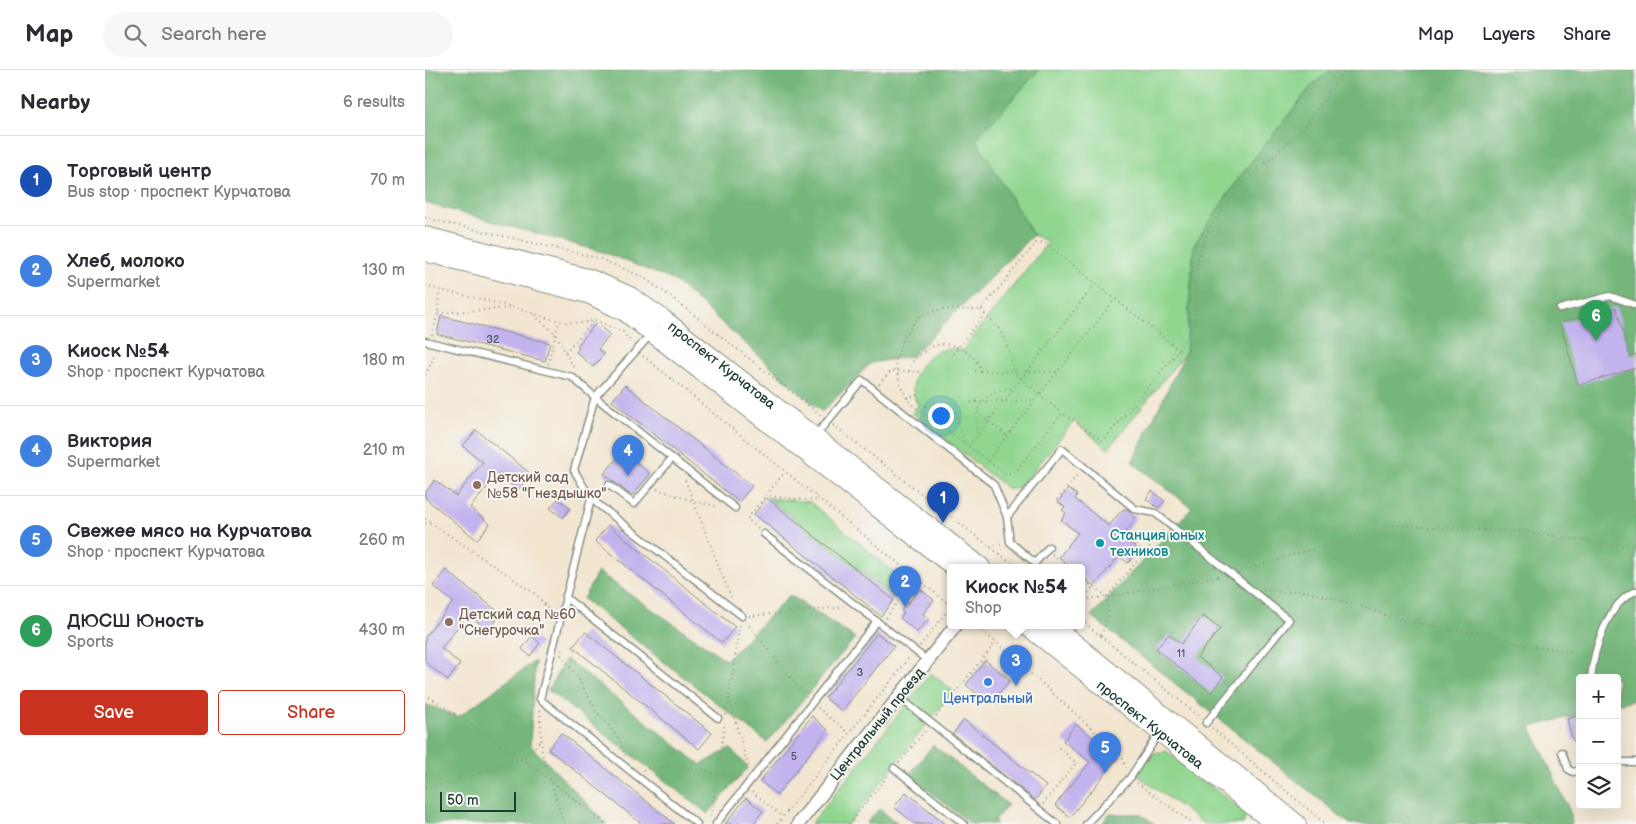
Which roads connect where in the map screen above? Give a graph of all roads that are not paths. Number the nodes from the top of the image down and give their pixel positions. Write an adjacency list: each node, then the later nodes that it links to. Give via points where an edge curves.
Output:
1 (425, 236): 3 (main road, проспект Курчатова)
2 (425, 252): 3 (main road, проспект Курчатова)
3 (589, 286): 6 (main road, проспект Курчатова); 9 (main road, проспект Курчатова, via 630,296 663,318)
4 (1636, 305): 5 (lane, via 1610,296)
5 (1559, 309)
6 (653, 332): 8 (lane); 17 (main road, проспект Курчатова)
7 (428, 342): 8 (lane, via 572,377)
8 (595, 397): 10 (lane); 12 (lane, via 574,470)
9 (814, 437): 14 (lane, via 862,380 994,485); 18 (main road, проспект Курчатова)
10 (672, 458): 11 (lane, via 633,504); 13 (lane)
11 (609, 485)
12 (591, 499): 20 (lane); 21 (lane)
13 (735, 508)
14 (1007, 517): 16 (lane, via 1010,542 1035,563); 30 (lane, via 1062,449 1135,508 1155,512 1289,620)
15 (764, 534): 22 (lane)
16 (1048, 548)
17 (950, 564)
18 (977, 564)
19 (1636, 591): 27 (lane, via 1625,597 1612,612)
20 (565, 597): 29 (lane); 37 (lane, via 540,699)
21 (739, 614)
22 (879, 623): 26 (lane); 38 (lane)
23 (953, 629): 26 (street, Центральный проезд)
24 (1031, 629): 31 (main road, проспект Курчатова)
25 (1058, 629): 44 (main road, проспект Курчатова)
26 (928, 660): 28 (street, Центральный проезд)
27 (1592, 674)
28 (899, 697): 39 (street, Центральный проезд); 41 (lane)
29 (718, 718)
30 (1207, 723)
31 (1160, 732): 42 (lane, via 1130,778); 43 (main road, проспект Курчатова)
32 (1561, 752): 36 (lane, via 1568,769)
33 (1621, 762): 34 (lane)
34 (1636, 762)
35 (895, 768): 40 (lane)
36 (1576, 771)
37 (697, 824)
38 (716, 824)
39 (798, 824)
40 (965, 824)
41 (1057, 824)
42 (1086, 824)
43 (1275, 824)
44 (1297, 824)

